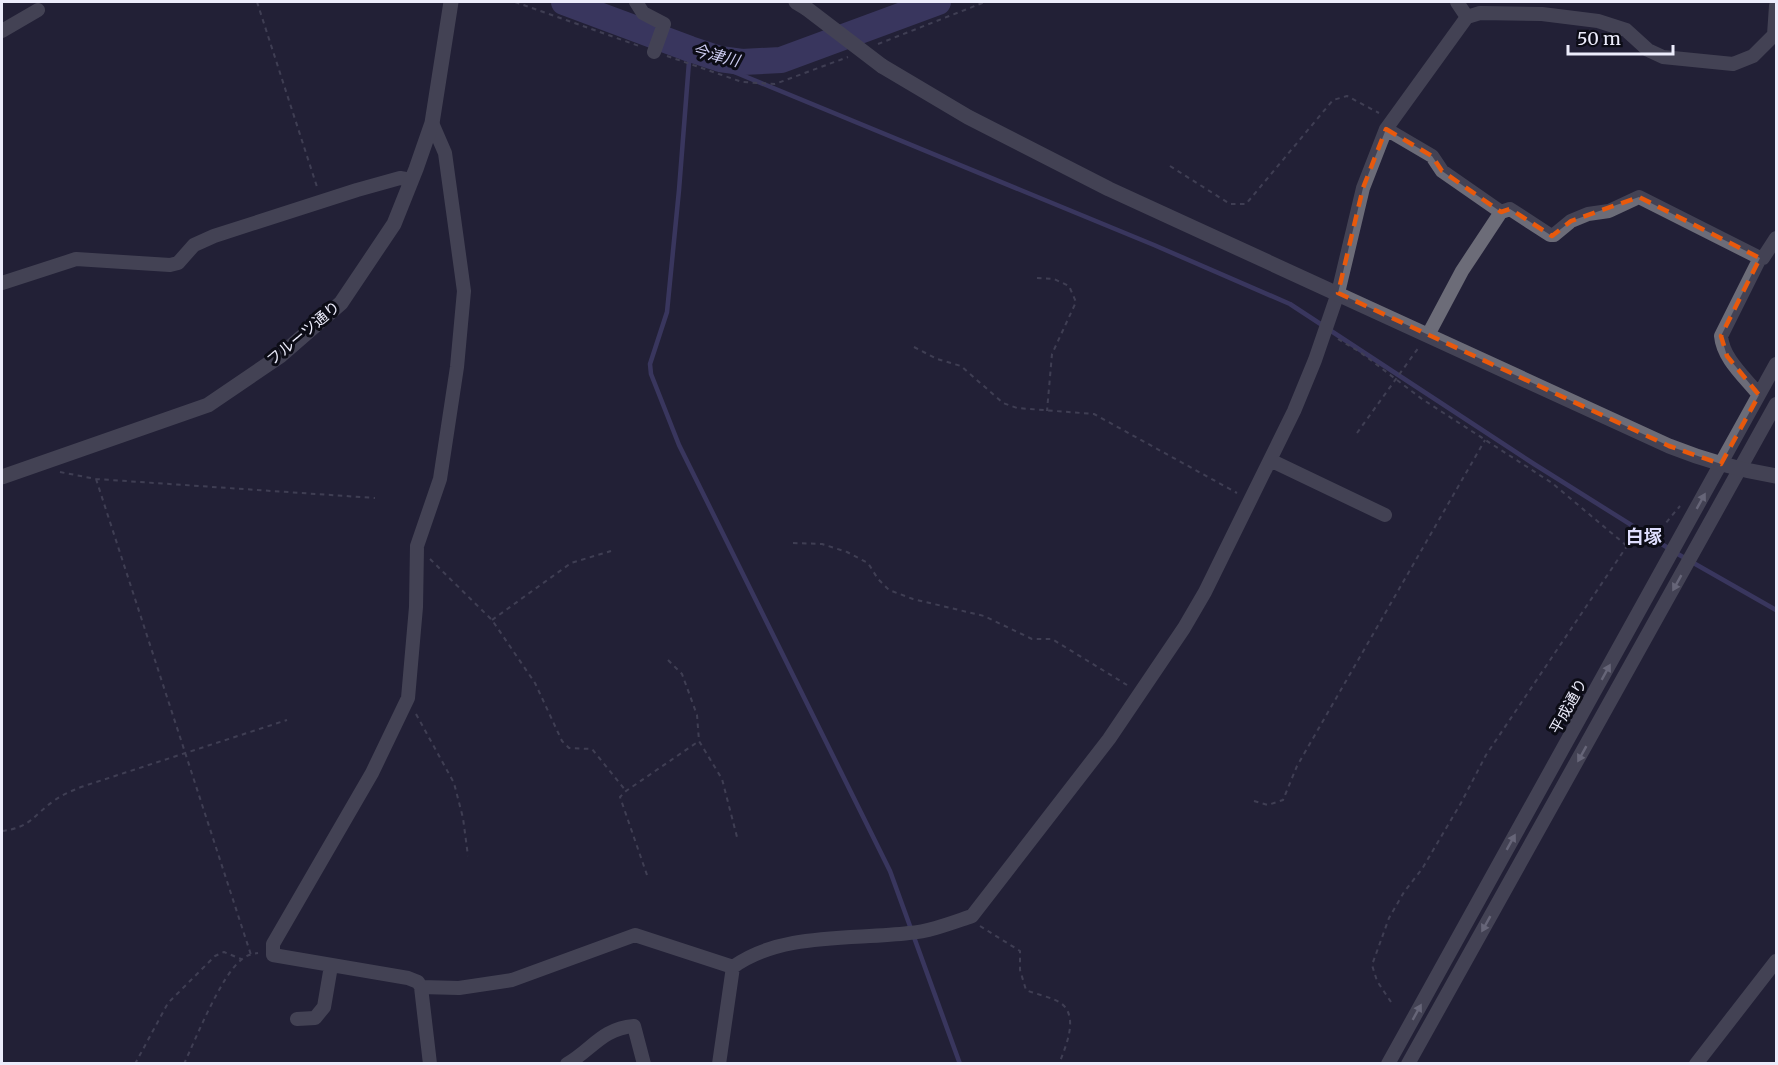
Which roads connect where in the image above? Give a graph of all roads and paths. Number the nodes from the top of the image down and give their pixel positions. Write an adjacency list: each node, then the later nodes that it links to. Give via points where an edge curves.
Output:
1 (257, 2): 21 (path)
2 (452, 2): 17 (street, フルーツ通り)
3 (515, 2): 15 (path)
4 (636, 2): 15 (street, via 643,13 664,24)
5 (985, 2): 14 (path)
6 (1456, 2): 11 (street)
7 (804, 4): 27 (street, bridge, via 882,66 968,117 1109,189)
8 (1776, 6): 13 (street)
9 (1542, 8): 11 (street); 13 (street, via 1626,30 1648,50 1663,57 1733,64 1753,56)
10 (38, 10): 12 (street)
11 (1467, 17): 18 (street)
12 (2, 31)
13 (1775, 36)
14 (870, 48)
15 (654, 52): 16 (path, via 742,82 775,84)
16 (850, 56)
17 (432, 123): 20 (street, フルーツ通り); 50 (street, via 445,153 464,291 441,479)
18 (1389, 124): 19 (path, via 1347,96 1333,100 1246,204 1230,204); 22 (street, via 1432,156 1442,171); 27 (street, via 1363,188)
19 (1170, 166)
20 (411, 180): 21 (street, via 400,178); 39 (street, フルーツ通り, via 394,224 341,303 280,356 208,405)
21 (321, 201): 26 (street, via 214,236 194,245 178,263 170,266 76,259)
22 (1501, 212): 24 (street, via 1510,209 1554,235 1571,221 1609,212 1639,196); 29 (street, via 1462,271)
23 (1776, 238): 24 (street)
24 (1760, 258): 33 (street, via 1721,336 1727,356)
25 (1036, 278): 35 (path, via 1054,279 1070,286 1076,302 1052,354)
26 (2, 283)
27 (1338, 293): 28 (street); 29 (street)
28 (1325, 331): 32 (path); 38 (street)
29 (1428, 335): 32 (path); 40 (street, via 1669,446)
30 (915, 347): 35 (path, via 961,366 1003,403)
31 (1776, 364): 33 (street, 平成通り)
32 (1395, 379): 36 (path); 37 (path)
33 (1759, 395): 40 (street, 平成通り)
34 (1776, 404): 41 (street)
35 (1047, 411): 46 (path, via 1094,414)
36 (1357, 433)
37 (1485, 440): 51 (path, via 1552,483); 61 (path, via 1297,766 1283,800 1268,805)
38 (1270, 460): 46 (street); 48 (street)
39 (37, 464): 43 (street, フルーツ通り); 44 (path)
40 (1721, 464): 41 (street); 76 (street, 平成通り, one-way to 40)
41 (1741, 470): 42 (street); 77 (street, one-way to 77)
42 (1776, 476)
43 (2, 477)
44 (96, 479): 45 (path); 59 (path)
45 (375, 498)
46 (1250, 501): 55 (street, via 1205,592)
47 (1682, 504): 51 (path, via 1650,542)
48 (1385, 515)
49 (793, 543): 55 (path, via 822,544 847,552 868,563 889,590 913,599 984,616 1032,639 1052,639)
50 (417, 546): 53 (path); 56 (street)
51 (1627, 546): 74 (path, via 1486,755 1422,870 1389,918 1372,965)
52 (611, 551): 53 (path, via 571,563)
53 (492, 620): 60 (path, via 535,683 562,741 569,748 592,749)
54 (668, 660): 58 (path, via 682,674 697,715)
55 (1140, 693): 66 (street)
56 (408, 698): 64 (path, via 454,783); 68 (street, via 372,773 282,925 273,944)
57 (287, 720): 59 (path)
58 (699, 741): 60 (path); 63 (path, via 722,779)
59 (184, 753): 62 (path, via 81,787 58,798 32,821); 67 (path)
60 (627, 791): 65 (path, via 620,797)
61 (1254, 801)
62 (2, 831)
63 (737, 837)
64 (468, 856)
65 (647, 874)
66 (972, 916): 72 (street, via 911,933 789,943 745,958); 84 (path, via 982,928 1020,951 1026,990 1062,1004 1069,1015 1069,1037)
67 (251, 955): 68 (path); 69 (path)
68 (273, 955): 71 (street)
69 (241, 960): 78 (path, via 224,952 215,956 168,1003); 79 (path, via 224,982)
70 (1776, 961): 86 (street)
71 (331, 966): 73 (street, via 408,978); 75 (street, via 324,1007 315,1018)
72 (733, 967): 73 (street, via 635,935 512,980 459,988); 83 (street)
73 (421, 987): 80 (street)
74 (1391, 1002)
75 (297, 1019)
76 (1403, 1037): 77 (street); 85 (street, 平成通り)
77 (1413, 1061)
78 (135, 1064)
79 (184, 1064)
80 (430, 1064)
81 (567, 1064): 82 (street, via 605,1034 634,1026)
82 (644, 1064)
83 (719, 1064)
84 (1059, 1064)
85 (1388, 1064)
86 (1696, 1064)

